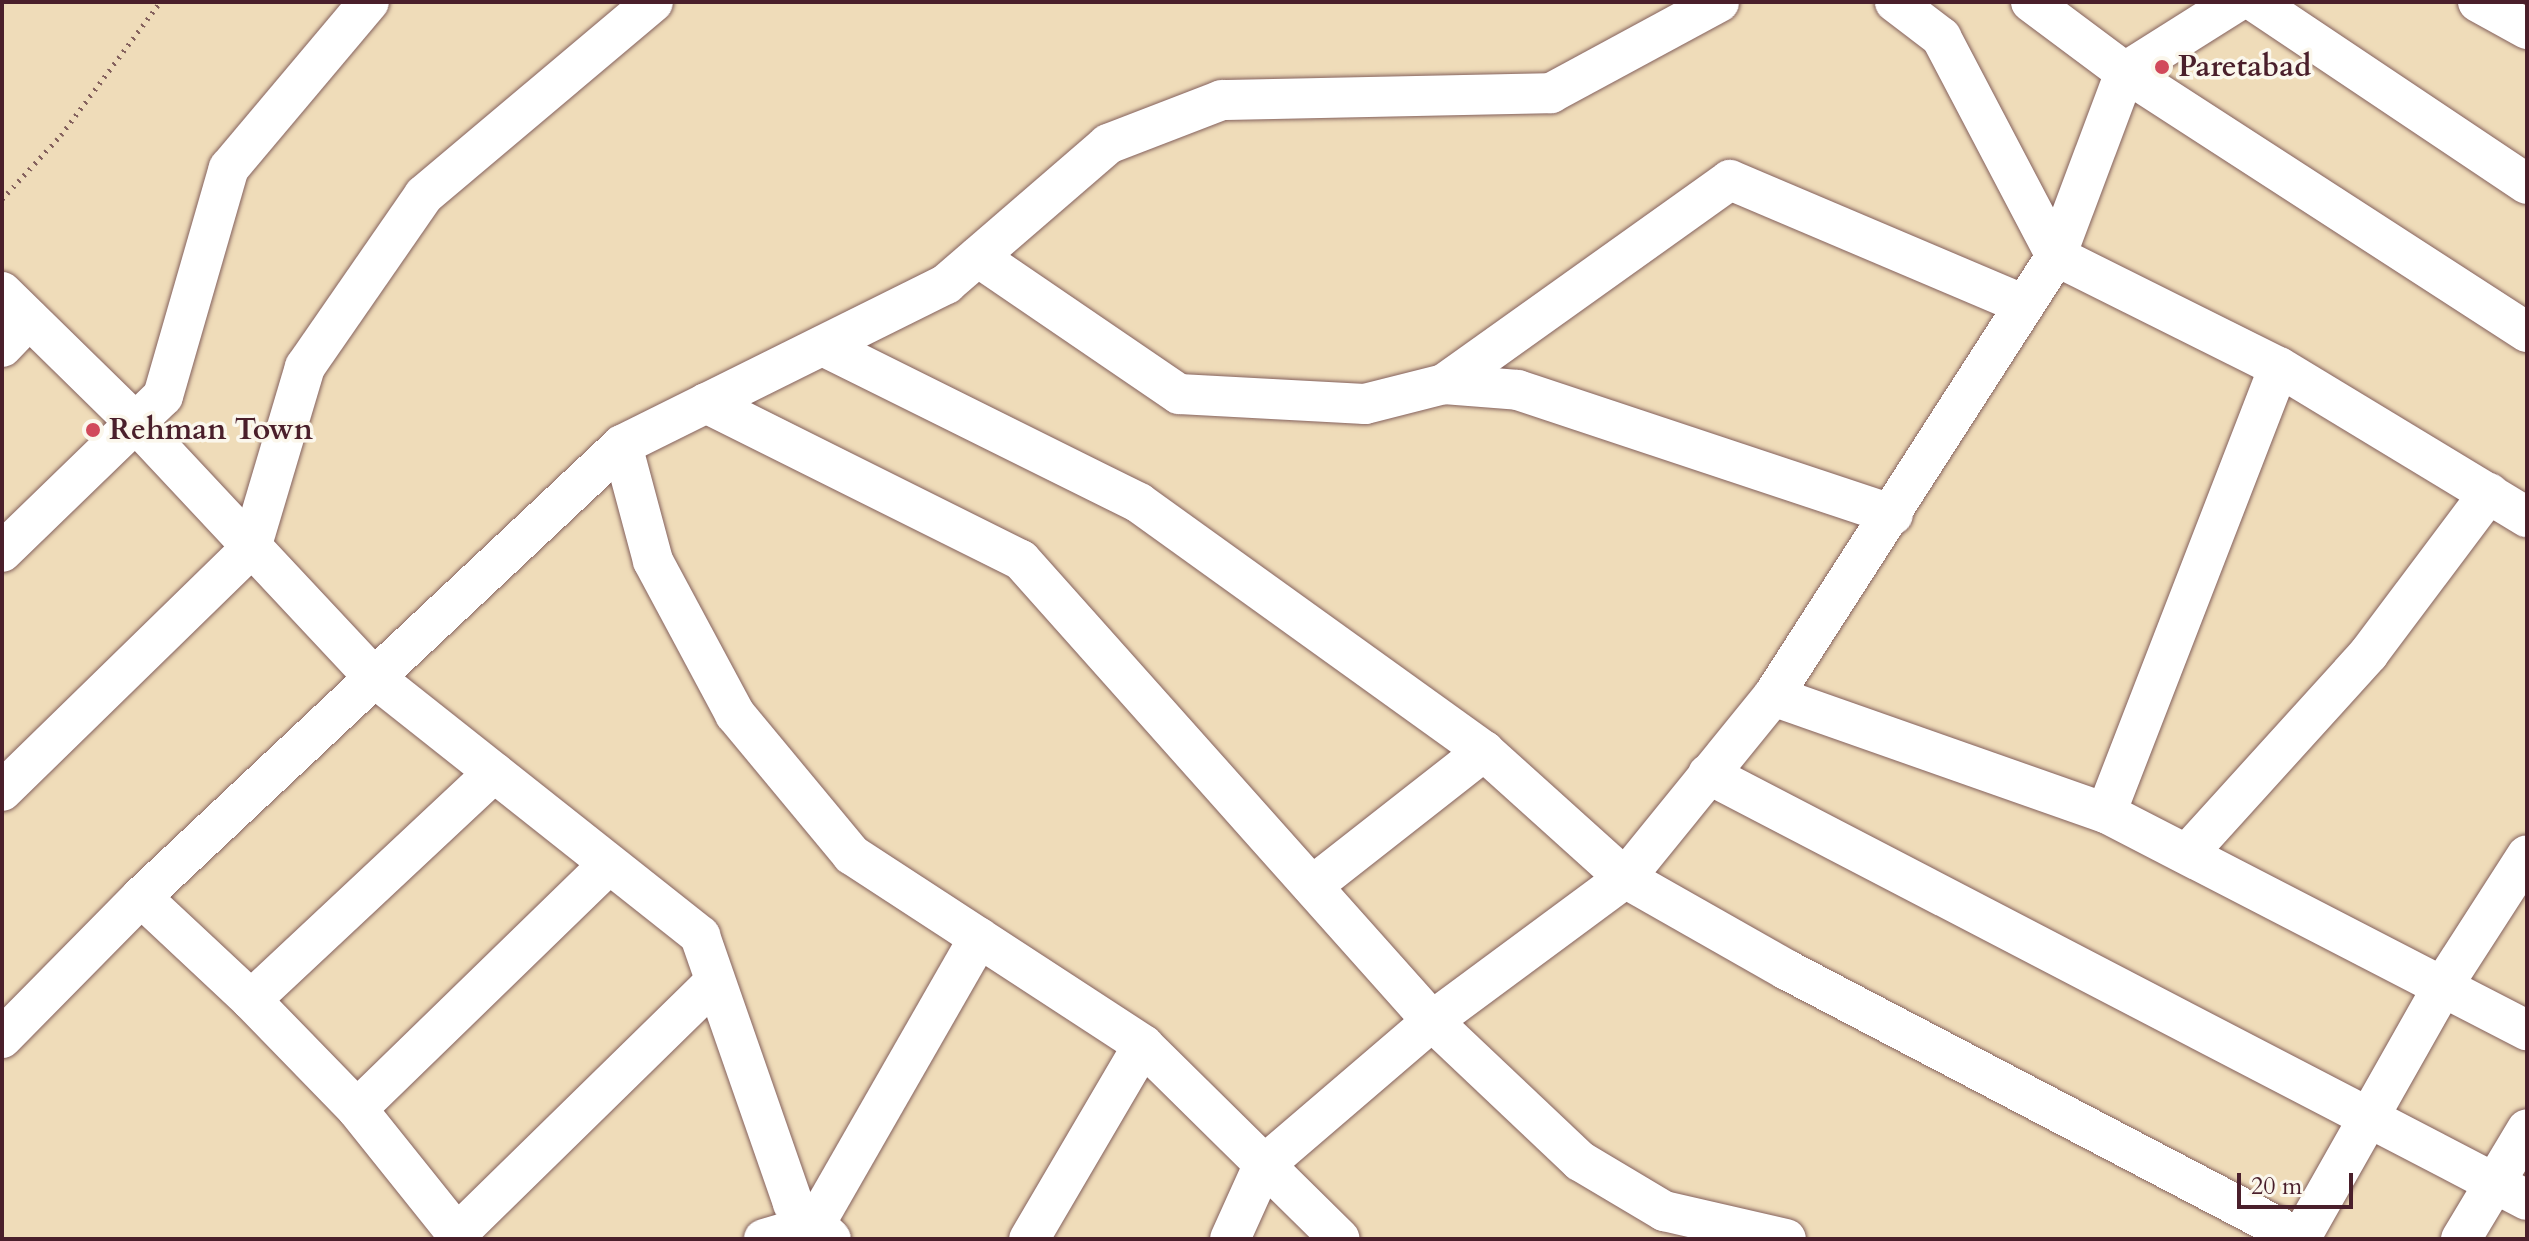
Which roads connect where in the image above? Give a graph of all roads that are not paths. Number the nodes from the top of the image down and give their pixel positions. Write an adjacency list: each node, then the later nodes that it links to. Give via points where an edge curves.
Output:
1 (369, 2): 21 (street, via 229,168 163,396)
2 (653, 2): 26 (street, via 424,195 305,367)
3 (1719, 2): 13 (street, via 1551,93 1222,100 1108,144)
4 (1895, 2): 12 (street, via 1941,37)
5 (2031, 2): 10 (street)
6 (2236, 2): 10 (street)
7 (2255, 2): 11 (street)
8 (2478, 2): 9 (street)
9 (2527, 29)
10 (2125, 72): 12 (street); 16 (street)
11 (2527, 184)
12 (2056, 256): 14 (street); 18 (street)
13 (978, 257): 17 (street, via 946,284); 19 (street, via 1179,394 1365,404)
14 (2024, 305): 19 (street, via 1730,180); 24 (street)
15 (11, 319): 21 (street)
16 (2527, 332)
17 (823, 346): 20 (street); 30 (street, via 1139,503)
18 (2279, 367): 23 (street); 34 (street)
19 (1444, 384): 24 (street, via 1518,390)
20 (706, 403): 22 (street); 39 (street, via 1021,560)
21 (136, 423): 26 (street); 27 (street)
22 (622, 445): 28 (street); 41 (street, via 653,561 735,714 852,855)
23 (2489, 493): 25 (street); 35 (street, via 2369,653)
24 (1893, 515): 29 (street)
25 (2527, 517)
26 (251, 548): 28 (street); 33 (street)
27 (2, 552)
28 (375, 678): 31 (street); 40 (street)
29 (1773, 696): 32 (street); 34 (street)
30 (1484, 751): 38 (street); 39 (street)
31 (494, 773): 37 (street); 44 (street)
32 (1708, 774): 38 (street); 50 (street)
33 (2, 791)
34 (2106, 813): 35 (street)
35 (2187, 854): 43 (street)
36 (2527, 855): 43 (street)
37 (609, 864): 42 (street, via 700,936); 49 (street)
38 (1625, 878): 45 (street); 61 (street, via 1787,970)
39 (1312, 886): 45 (street)
40 (141, 897): 44 (street); 47 (street)
41 (979, 938): 48 (street); 54 (street)
42 (715, 981): 54 (street, via 793,1203); 55 (street)
43 (2444, 984): 46 (street); 50 (street)
44 (251, 1000): 49 (street)
45 (1432, 1021): 52 (street); 60 (street, via 1580,1161 1664,1211)
46 (2527, 1030)
47 (2, 1038)
48 (1143, 1045): 52 (street); 57 (street)
49 (357, 1109): 55 (street)
50 (2369, 1119): 53 (street); 61 (street)
51 (2527, 1129): 53 (street)
52 (1263, 1166): 58 (street); 59 (street)
53 (2513, 1191): 62 (street)
54 (823, 1232): 56 (street)
55 (459, 1236)
56 (764, 1239)
57 (1029, 1239)
58 (1230, 1239)
59 (1340, 1239)
60 (1786, 1239)
61 (2300, 1239)
62 (2461, 1239)

